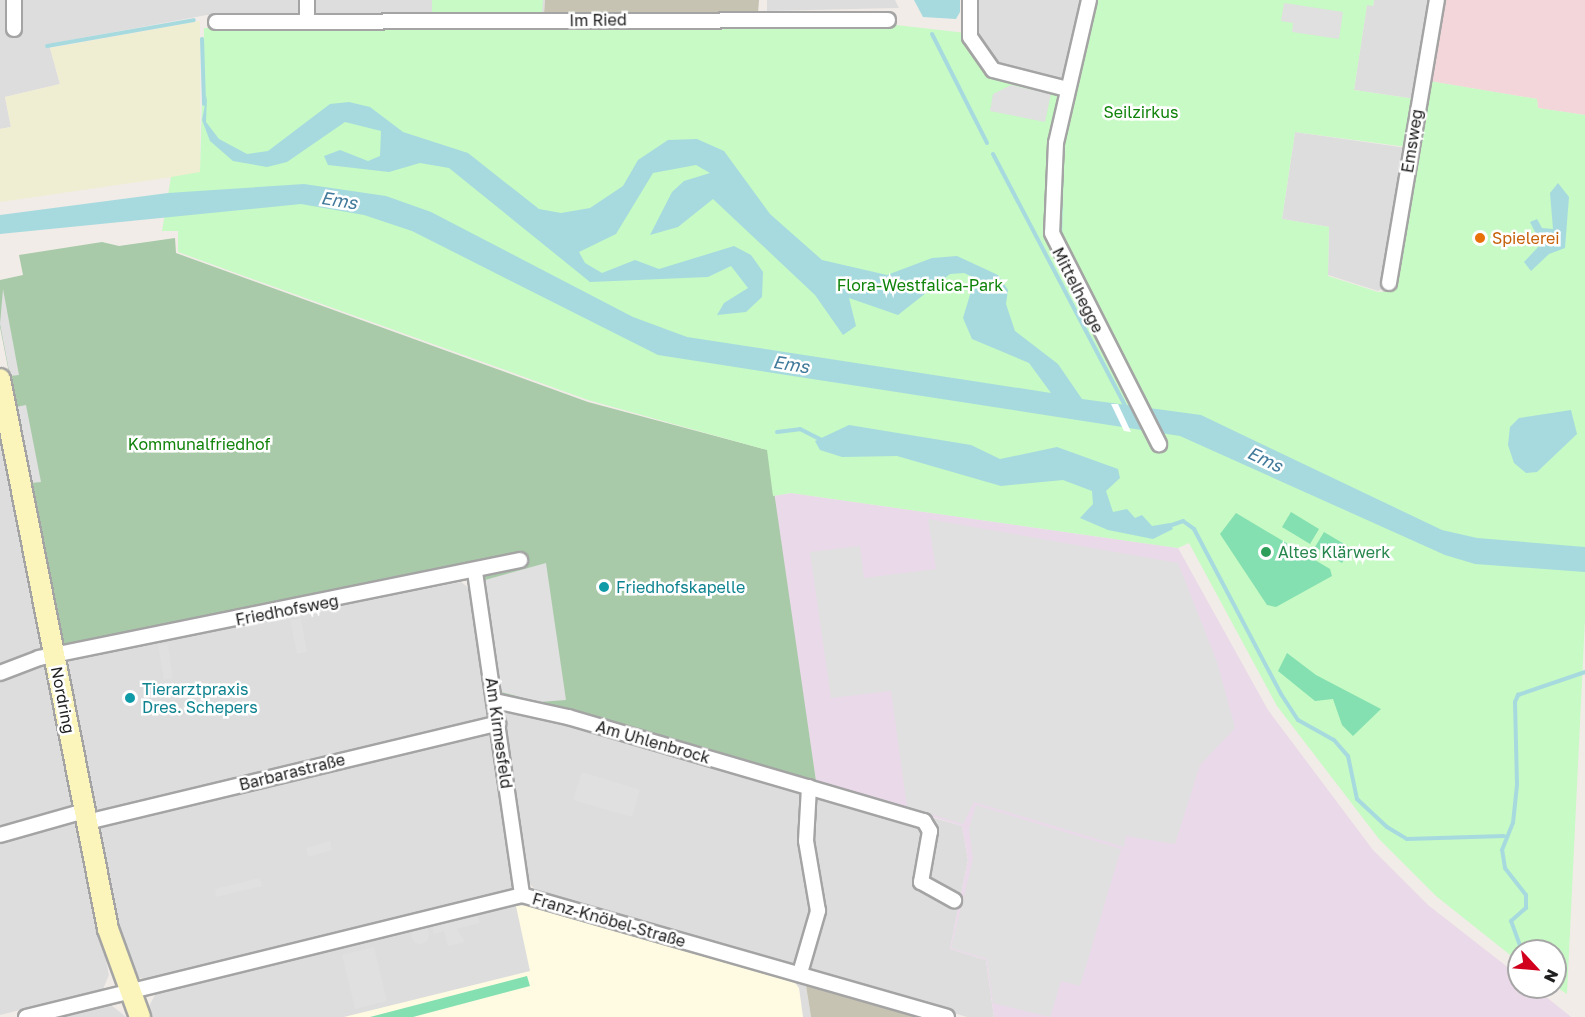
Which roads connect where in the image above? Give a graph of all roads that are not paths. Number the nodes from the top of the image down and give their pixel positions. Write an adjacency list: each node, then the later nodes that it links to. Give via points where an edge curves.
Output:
1 (14, 0): 9 (street)
2 (307, 0): 8 (street)
3 (970, 0): 10 (street, via 970,37 993,70)
4 (1089, 0): 10 (street, Mittelhegge)
5 (1437, 0): 11 (street, Emsweg)
6 (888, 20): 8 (street, Im Ried)
7 (216, 22): 8 (street, Im Ried)
8 (307, 22)
9 (14, 29)
10 (1067, 89): 14 (street, Mittelhegge, via 1056,143 1052,232)
11 (1389, 283)
12 (0, 379): 13 (main road, Nordring)
13 (2, 403): 17 (main road, Nordring)
14 (1159, 444)
15 (520, 560): 16 (street, Friedhofsweg)
16 (475, 572): 17 (street, Friedhofsweg); 19 (street, Am Kirmesfeld)
17 (54, 655): 18 (street, Friedhofsweg); 22 (main road, Nordring)
18 (0, 673)
19 (495, 701): 20 (street, Am Kirmesfeld); 21 (street, Am Uhlenbrock)
20 (498, 723): 22 (street, Barbarastraße); 24 (street, Am Kirmesfeld)
21 (809, 787): 25 (street, Am Uhlenbrock, via 924,821 930,831 921,882); 26 (street, via 806,841 818,911)
22 (86, 816): 23 (street, Barbarastraße); 27 (main road, Nordring, via 108,929)
23 (0, 835)
24 (522, 895): 26 (street, Franz-Knöbel-Straße); 27 (street, Franz-Knöbel-Straße)
25 (954, 900)
26 (800, 973): 30 (street, Franz-Knöbel-Straße)
27 (129, 993): 28 (street, Franz-Knöbel-Straße); 29 (main road, Nordring)
28 (26, 1017)
29 (140, 1017)
30 (947, 1017)

